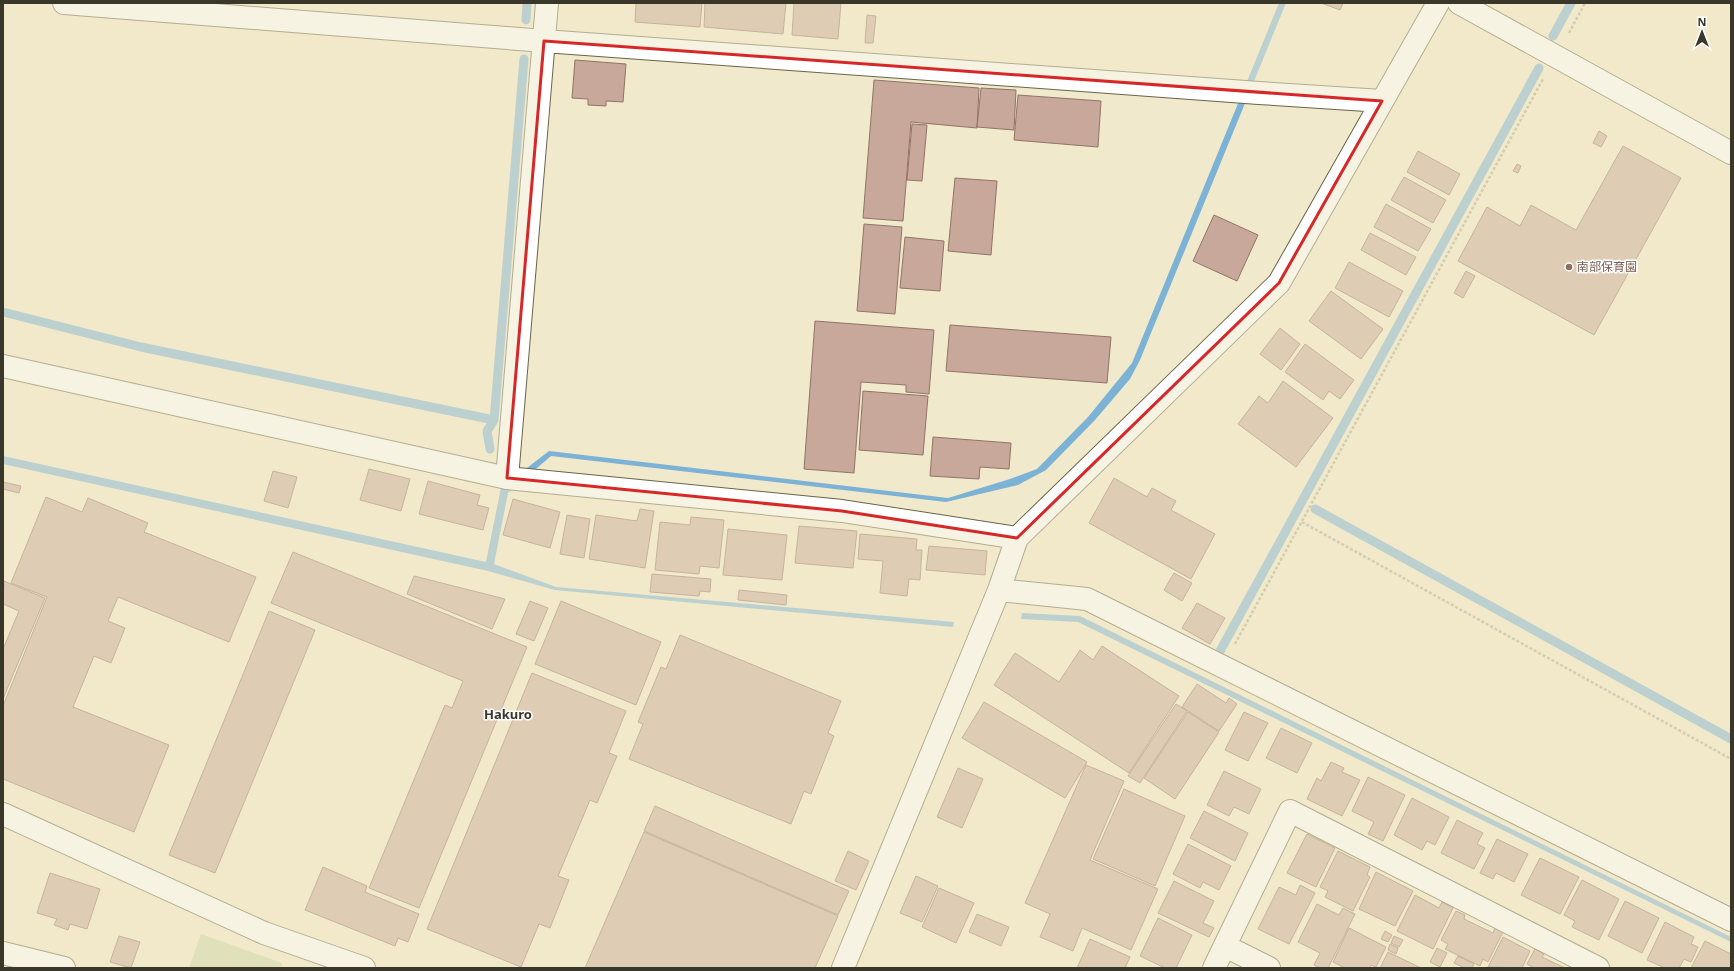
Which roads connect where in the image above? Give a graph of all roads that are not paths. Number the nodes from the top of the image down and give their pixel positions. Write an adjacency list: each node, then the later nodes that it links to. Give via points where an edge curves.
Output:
1 (64, 3): 5 (street)
2 (547, 3): 5 (street)
3 (1438, 3): 6 (street)
4 (1459, 3): 7 (street)
5 (544, 41): 6 (street); 9 (street)
6 (1382, 101): 10 (street, via 1279,282)
7 (1731, 153)
8 (3, 366): 9 (street)
9 (517, 480): 10 (street, via 842,511)
10 (1017, 538): 11 (street)
11 (999, 590): 13 (street, via 1087,599); 18 (street)
12 (3, 814): 17 (street, via 264,933)
13 (1731, 920)
14 (1225, 946): 19 (street); 20 (street); 21 (street, via 1290,811)
15 (3, 953): 16 (street)
16 (64, 968)
17 (364, 968)
18 (843, 968)
19 (1214, 968)
20 (1269, 968)
21 (1598, 968)

